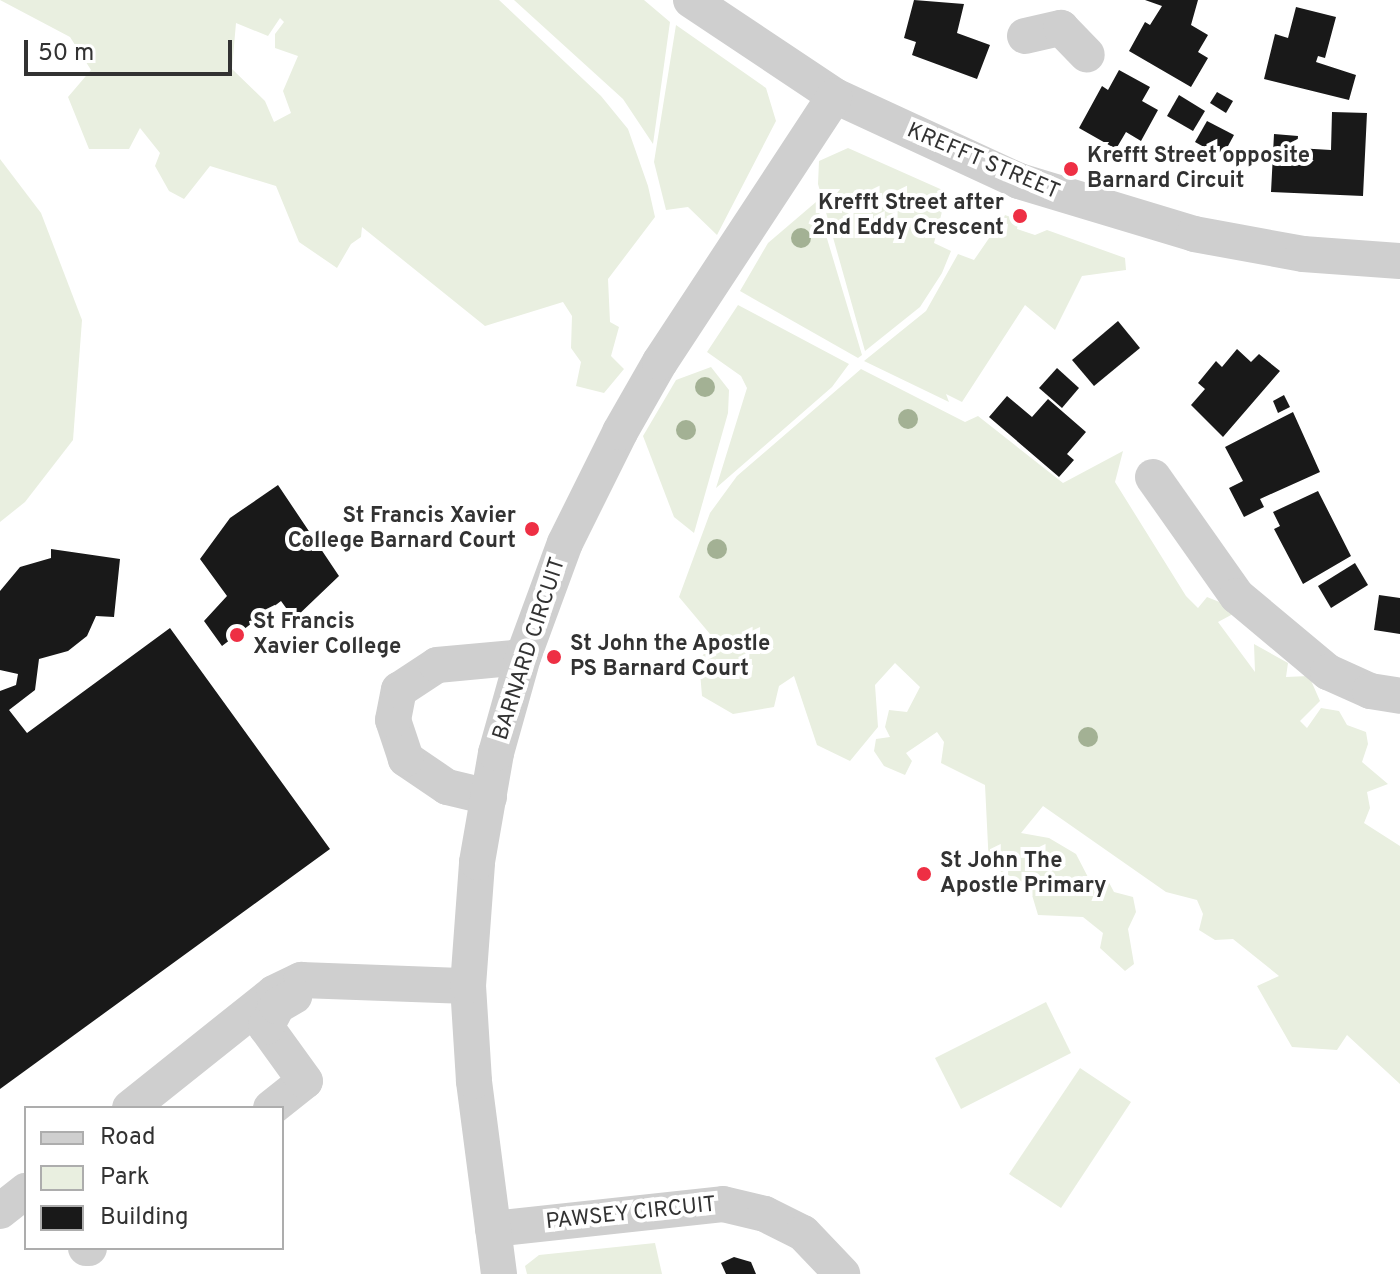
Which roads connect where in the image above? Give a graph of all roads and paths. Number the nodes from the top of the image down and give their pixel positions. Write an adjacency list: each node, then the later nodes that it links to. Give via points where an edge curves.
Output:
1 (691, 0): 5 (street, KREFFT STREET)
2 (1065, 14): 3 (street); 4 (street)
3 (1025, 36)
4 (1087, 55)
5 (835, 96): 6 (street, KREFFT STREET, via 1019,181 1194,234 1303,254); 8 (street, BARNARD CIRCUIT, via 660,362 596,475)
6 (1400, 261)
7 (1153, 477): 9 (street, via 1237,596 1328,672 1370,691)
8 (523, 657): 10 (street, BARNARD CIRCUIT); 10 (street, via 437,665 399,690 393,720 406,759 447,787)
9 (1400, 696)
10 (489, 797): 12 (street, BARNARD CIRCUIT, via 477,862)
11 (326, 982): 12 (street); 13 (street, via 301,980 274,993); 14 (street, via 277,1006 266,1027 305,1081)
12 (468, 986): 17 (street, BARNARD CIRCUIT)
13 (133, 1106)
14 (274, 1106)
15 (24, 1193): 16 (street)
16 (0, 1211)
17 (493, 1229): 18 (street, BARNARD CIRCUIT); 19 (street, PAWSEY CIRCUIT, via 703,1203 765,1214 803,1233)
18 (499, 1274)
19 (842, 1274)

